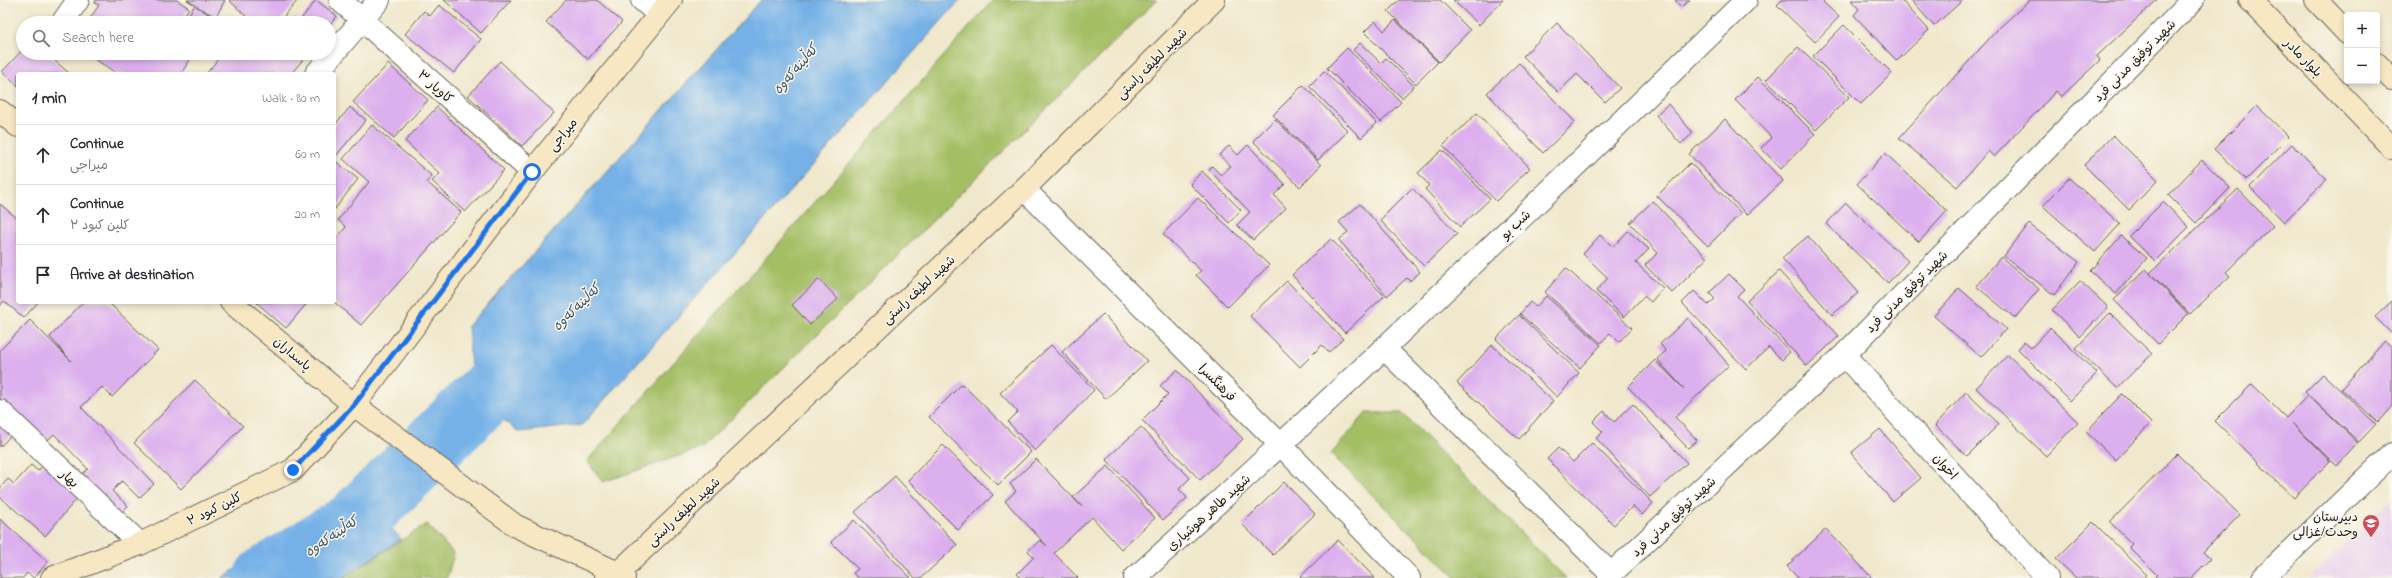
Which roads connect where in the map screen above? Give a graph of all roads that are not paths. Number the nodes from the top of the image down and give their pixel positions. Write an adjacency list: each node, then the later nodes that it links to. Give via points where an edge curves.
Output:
1 (78, 0): 11 (street)
2 (340, 0): 12 (street, کاویار ۳)
3 (379, 0): 12 (street)
4 (642, 0): 10 (street)
5 (1214, 0): 23 (main road, شهید لطیف راستی)
6 (1746, 0): 25 (street, شب بو)
7 (2193, 0): 26 (street, شهید توفیق مدنی فرد)
8 (2250, 0): 21 (main road, بلوار مادر)
9 (2316, 0): 13 (main road)
10 (664, 7): 22 (main road, میراجی)
11 (67, 16)
12 (362, 20): 14 (street); 22 (street, کاویار ۳)
13 (2344, 30)
14 (336, 51)
15 (328, 60): 17 (street)
16 (2380, 67): 18 (main road)
17 (318, 72)
18 (2392, 79)
19 (0, 111): 20 (main road)
20 (16, 124)
21 (2392, 148)
22 (532, 172): 27 (main road, میراجی)
23 (1024, 189): 29 (street, فرهنگسرا); 32 (main road, شهید لطیف راستی)
24 (233, 304): 27 (main road, پاسداران)
25 (1384, 348): 29 (street, شب بو); 33 (street)
26 (1844, 354): 33 (street, شهید توفیق مدنی فرد); 37 (street, اخوان)
27 (354, 405): 31 (main road, کلین کبود ۲, via 293,470); 32 (main road, پاسداران, via 516,526)
28 (0, 411): 31 (street, بهار)
29 (1281, 445): 35 (street, شهید طاهر هوشیاری); 36 (street, فرهنگسرا)
30 (2392, 454): 38 (street)
31 (140, 544): 34 (main road, کلین کبود ۲)
32 (616, 576)
33 (1610, 576)
34 (52, 578)
35 (1135, 578)
36 (1409, 578)
37 (2048, 578)
38 (2263, 578)

